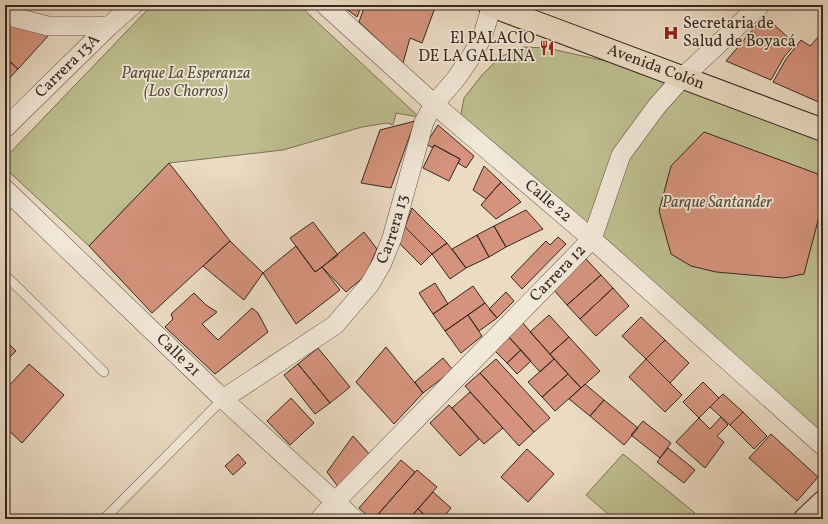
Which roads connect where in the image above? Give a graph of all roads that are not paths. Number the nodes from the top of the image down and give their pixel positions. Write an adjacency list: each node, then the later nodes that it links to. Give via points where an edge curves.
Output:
1 (132, 5): 6 (street, Carrera 13A)
2 (325, 5): 8 (street, Calle 22)
3 (491, 5): 7 (main road, Avenida Colón); 8 (street, Carrera 13, via 482,38 455,80)
4 (760, 5): 7 (street, Carrera 12)
5 (5, 15): 6 (street, via 48,26)
6 (109, 26): 9 (street, Carrera 13A)
7 (682, 78): 10 (main road, Avenida Colón); 12 (street, Carrera 12, via 657,106 621,156)
8 (434, 104): 12 (street, Calle 22); 15 (street, Carrera 13, via 424,122 392,238 370,284 335,325)
9 (5, 128)
10 (823, 130)
11 (5, 189): 15 (street, Calle 21)
12 (592, 239): 16 (street, Calle 22); 17 (street, Carrera 12)
13 (5, 275): 14 (lane)
14 (104, 372)
15 (223, 399): 17 (street, Calle 21); 19 (lane)
16 (823, 446)
17 (335, 502): 20 (street, Carrera 12); 21 (street, Calle 21)
18 (823, 502): 22 (main road)
19 (104, 519)
20 (320, 519)
21 (354, 519)
22 (805, 519)

